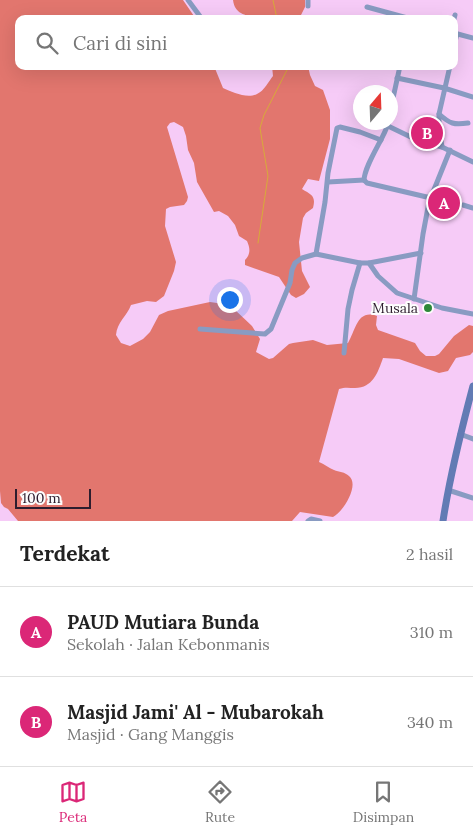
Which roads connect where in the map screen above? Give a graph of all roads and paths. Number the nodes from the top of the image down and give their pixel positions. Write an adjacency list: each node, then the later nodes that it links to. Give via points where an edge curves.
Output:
1 (188, 0): 3 (street)
2 (367, 7): 4 (street)
3 (199, 15)
4 (396, 15)
5 (458, 34): 6 (street)
6 (473, 38)
7 (399, 70): 9 (street)
8 (449, 70): 11 (street)
9 (396, 78): 10 (street); 11 (street)
10 (395, 85)
11 (444, 88): 12 (street); 13 (street)
12 (473, 97)
13 (439, 114): 14 (street, via 451,123); 18 (street)
14 (468, 123)
15 (398, 129): 18 (street, via 420,141)
16 (385, 130): 17 (street)
17 (381, 140): 21 (street); 22 (street, via 337,128)
18 (442, 147): 19 (street)
19 (450, 150): 20 (street); 23 (street)
20 (473, 162)
21 (364, 180): 22 (street); 23 (street)
22 (328, 182): 27 (street)
23 (431, 198): 26 (street)
24 (463, 205): 25 (street)
25 (473, 208)
26 (420, 253): 29 (street); 30 (street)
27 (316, 254): 28 (street); 32 (street, via 296,263 271,329 265,334)
28 (360, 263): 29 (street); 33 (street, via 348,309)
29 (369, 264): 30 (street, via 397,293)
30 (414, 299): 31 (street)
31 (473, 314)
32 (200, 329)
33 (344, 353)
34 (473, 386): 35 (main road)
35 (460, 434): 36 (street); 37 (main road)
36 (473, 439)
37 (448, 490): 38 (street); 41 (main road)
38 (473, 498)
39 (308, 521): 40 (street)
40 (320, 521)
41 (443, 521)

